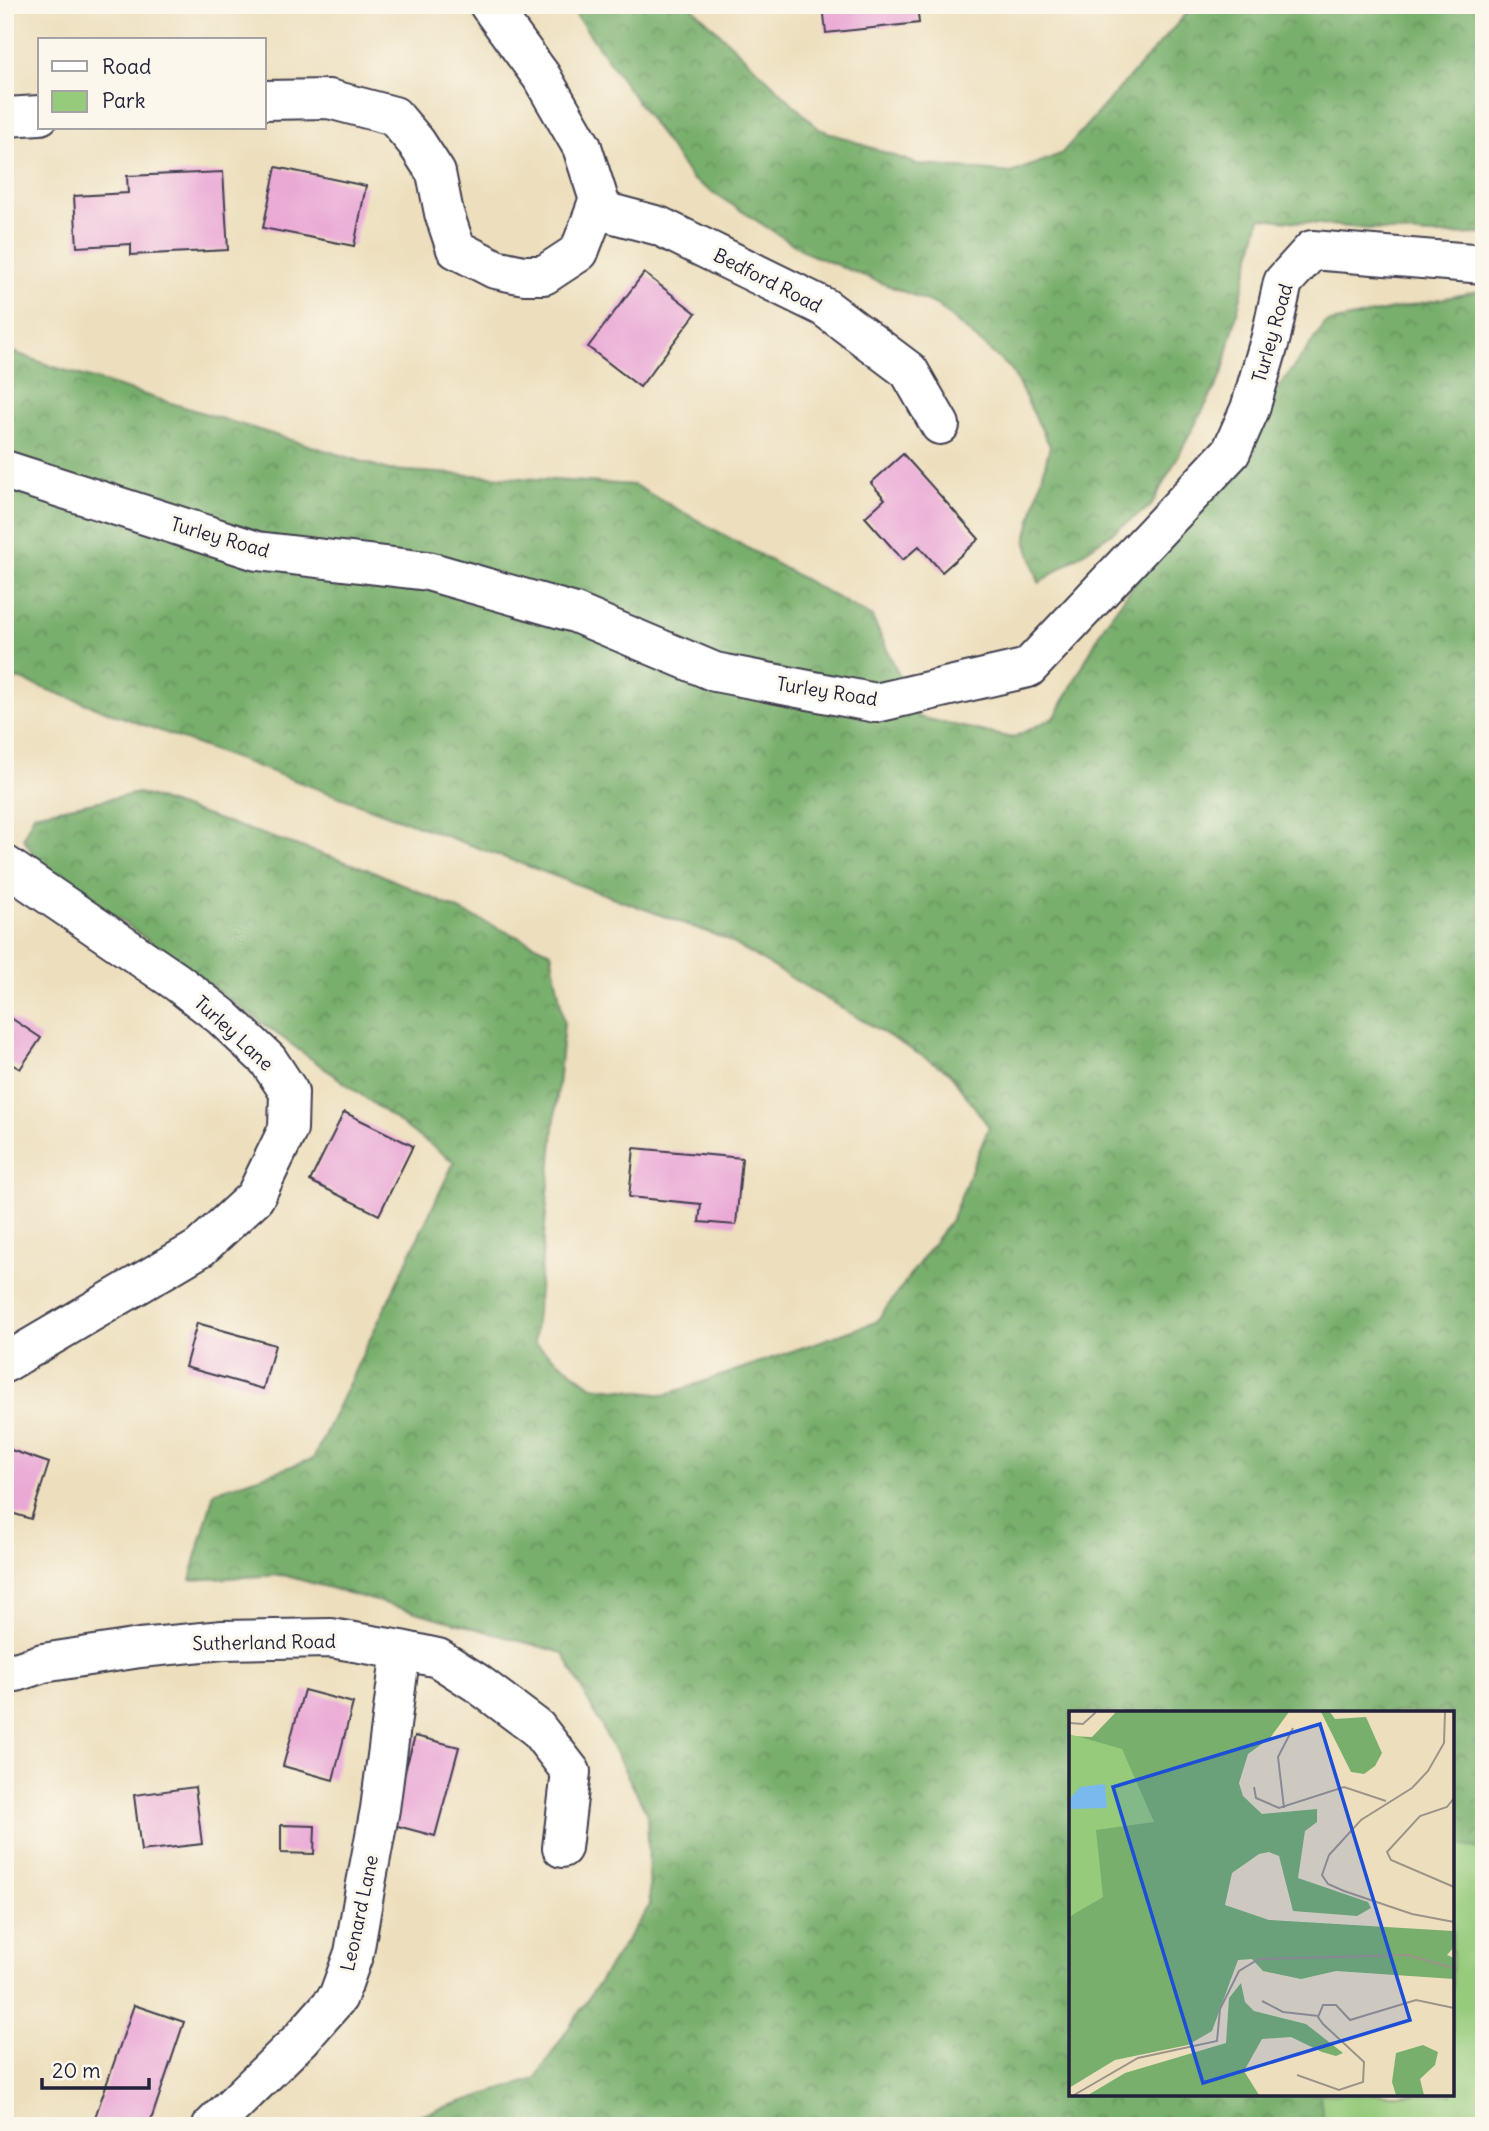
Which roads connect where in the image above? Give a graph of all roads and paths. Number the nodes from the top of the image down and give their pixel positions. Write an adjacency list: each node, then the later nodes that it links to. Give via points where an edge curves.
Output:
1 (489, 5): 5 (street, via 541,76 582,147 599,200)
2 (266, 100): 5 (street, via 329,99 394,116 436,173 456,249 495,270 544,275 579,252)
3 (38, 115): 4 (street)
4 (5, 117)
5 (595, 209): 7 (street, Bedford Road, via 659,226 824,307 909,371)
6 (1484, 264): 8 (street, Turley Road, via 1312,250 1283,282 1250,409 1231,452 1028,668 876,703 715,671 575,613 428,571 257,551)
7 (940, 425)
8 (5, 470)
9 (5, 865): 10 (street, Turley Lane, via 221,1016 268,1060 289,1093 288,1129 256,1197 200,1248)
10 (5, 1363)
11 (401, 1650): 12 (street, Sutherland Road, via 331,1638 223,1640 139,1648); 13 (street, Sutherland Road, via 438,1658 537,1728 572,1773); 14 (street, Leonard Lane, via 366,1889 354,1953 338,1997)
12 (5, 1671)
13 (562, 1848)
14 (212, 2126)

